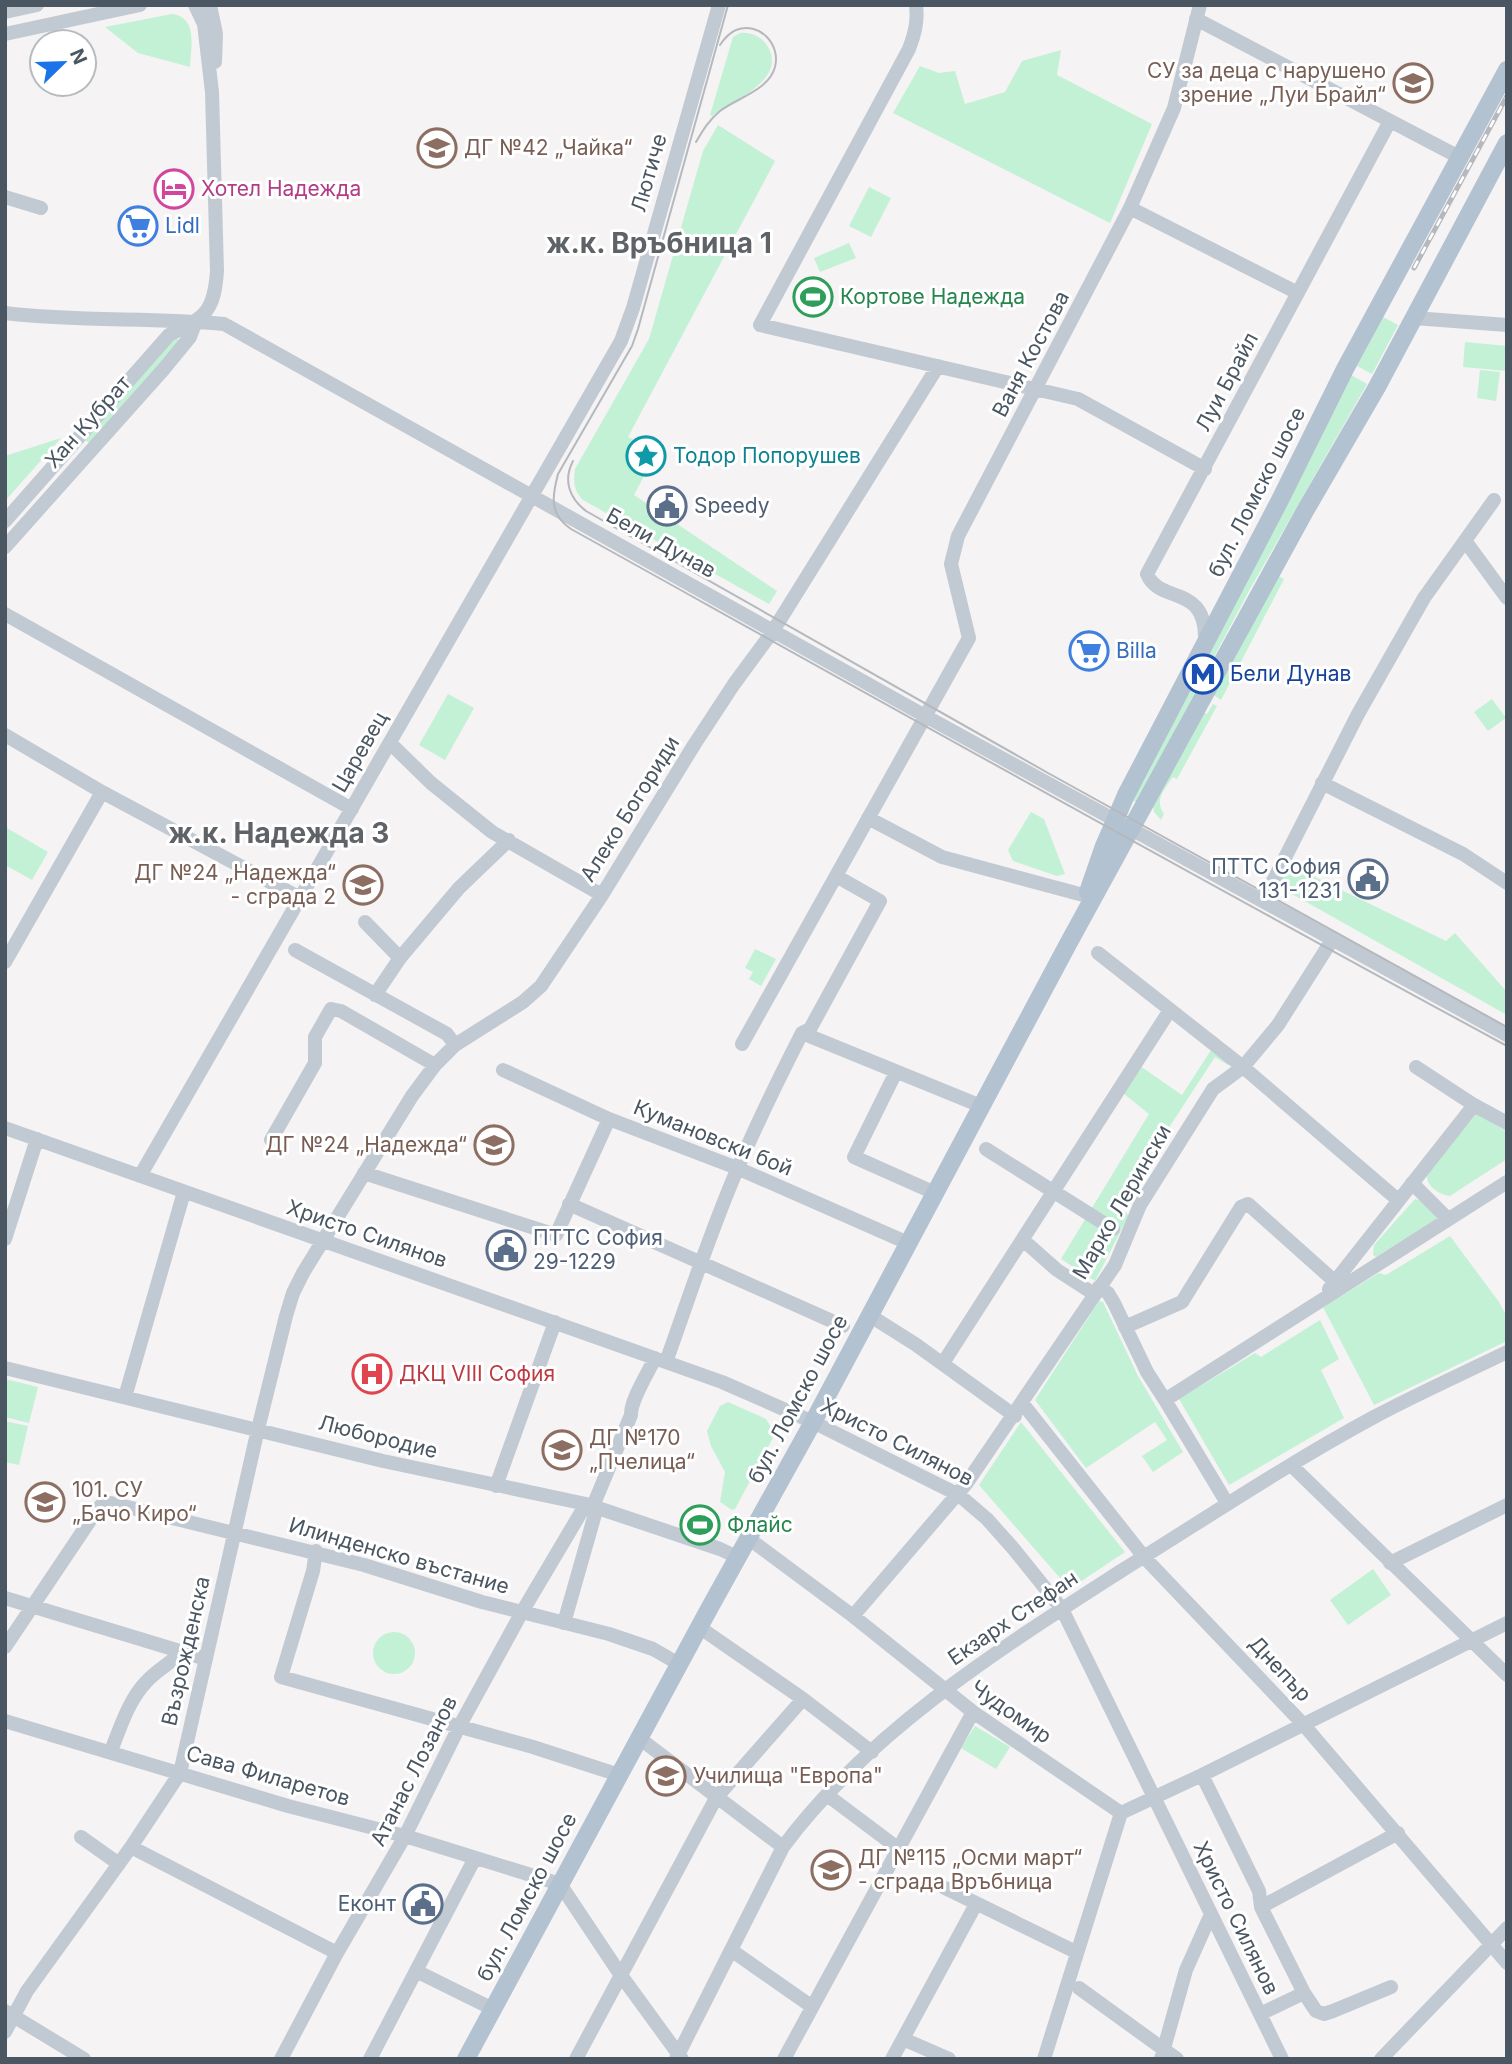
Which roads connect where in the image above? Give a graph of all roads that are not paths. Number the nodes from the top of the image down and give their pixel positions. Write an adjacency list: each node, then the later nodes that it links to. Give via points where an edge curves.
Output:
1 (37, 5): 7 (street)
2 (140, 5): 9 (street)
3 (195, 5): 11 (street, Хан Кубрат, via 204,24)
4 (210, 5): 11 (street, Хан Кубрат, via 216,34)
5 (719, 5): 26 (street, Лютиче, via 621,341)
6 (916, 5): 23 (street, via 917,25 909,49 760,325)
7 (5, 12)
8 (1198, 12): 12 (street); 17 (street, Ваня Костова, via 1174,108)
9 (5, 34)
10 (1507, 70): 14 (main road, бул. Ломско шосе)
11 (212, 92): 21 (street, Хан Кубрат, via 216,288 210,307)
12 (1390, 121): 14 (street); 18 (street, Луи Брайл)
13 (1507, 143): 20 (main road, бул. Ломско шосе)
14 (1460, 157): 34 (main road, бул. Ломско шосе, via 1345,369)
15 (5, 197): 16 (street)
16 (41, 208)
17 (1130, 208): 18 (street); 24 (street, Ваня Костова)
18 (1298, 293): 25 (street, Луи Брайл)
19 (5, 313): 21 (street, Бели Дунав)
20 (1414, 318): 22 (street); 43 (main road, бул. Ломско шосе)
21 (196, 321): 26 (street, Бели Дунав, via 224,324); 28 (street, Хан Кубрат, via 169,335); 30 (street, Хан Кубрат, via 190,337 163,370)
22 (1507, 325)
23 (938, 366): 24 (street); 33 (street, Алеко Богориди)
24 (1037, 388): 25 (street, via 1096,407); 35 (street, Ваня Костова, via 958,536 951,564 969,638)
25 (1205, 469): 34 (street, Луи Брайл, via 1147,574 1198,609 1206,629)
26 (532, 495): 33 (street, Бели Дунав); 37 (street, Царевец)
27 (1494, 500): 29 (street)
28 (5, 521)
29 (1465, 542): 31 (street); 38 (street, via 1424,598)
30 (5, 547)
31 (1507, 598)
32 (5, 614): 40 (street)
33 (773, 631): 35 (street, Бели Дунав); 47 (street, Алеко Богориди, via 694,745)
34 (1205, 644): 42 (main road, бул. Ломско шосе)
35 (927, 717): 41 (street, Ваня Костова); 42 (street, Бели Дунав)
36 (5, 735): 39 (street)
37 (390, 743): 40 (street, Царевец); 44 (street, via 439,790 492,832)
38 (1322, 783): 46 (street, via 1464,854); 50 (street)
39 (102, 792): 49 (street); 57 (street)
40 (352, 808): 49 (street, Царевец)
41 (869, 818): 45 (street, Ваня Костова); 48 (street, via 942,857)
42 (1115, 820): 43 (street, Бели Дунав); 48 (main road, бул. Ломско шосе)
43 (1132, 830): 50 (street, Бели Дунав); 53 (main road, бул. Ломско шосе)
44 (509, 839): 47 (street); 56 (street, via 458,888)
45 (836, 876): 60 (street, via 880,901 810,1029); 63 (street, Ваня Костова)
46 (1507, 883)
47 (602, 895): 62 (street, Алеко Богориди, via 533,995)
48 (1087, 896): 53 (main road, бул. Ломско шосе)
49 (300, 898): 79 (street, Царевец)
50 (1263, 901): 52 (street, Бели Дунав)
51 (365, 922): 56 (street)
52 (1332, 940): 61 (street, Бели Дунав); 65 (street, Марко Лерински, via 1278,1025)
53 (1068, 944): 70 (main road, бул. Ломско шосе)
54 (295, 950): 58 (street)
55 (1098, 953): 59 (street)
56 (400, 958): 58 (street)
57 (5, 962)
58 (375, 995): 62 (street)
59 (1170, 1010): 65 (street); 84 (street)
60 (802, 1033): 68 (street); 77 (street)
61 (1507, 1035)
62 (451, 1040): 64 (street, Алеко Богориди)
63 (742, 1044)
64 (435, 1065): 75 (street, via 331,1009 315,1037 315,1063); 78 (street, Алеко Богориди)
65 (1243, 1067): 85 (street); 95 (street, Марко Лерински, via 1213,1089 1140,1205 1115,1265)
66 (1416, 1067): 69 (street)
67 (503, 1070): 71 (street, Кумановски бой)
68 (896, 1072): 70 (street); 83 (street, via 854,1157)
69 (1475, 1105): 72 (street); 80 (street)
70 (981, 1106): 83 (main road, бул. Ломско шосе)
71 (609, 1119): 77 (street, Кумановски бой); 86 (street)
72 (1507, 1123)
73 (5, 1128): 74 (street, Христо Силянов)
74 (37, 1139): 79 (street, Христо Силянов); 89 (street)
75 (271, 1140)
76 (986, 1149): 84 (street)
77 (737, 1168): 92 (street, Кумановски бой); 93 (street)
78 (364, 1173): 86 (street, via 556,1235); 91 (street, Алеко Богориди)
79 (140, 1175): 82 (street, Христо Силянов)
80 (1412, 1182): 85 (street); 87 (street)
81 (1507, 1182): 87 (street)
82 (184, 1192): 91 (street, Христо Силянов); 104 (street)
83 (935, 1193): 92 (main road, бул. Ломско шосе)
84 (1053, 1194): 88 (street); 90 (street)
85 (1398, 1199): 94 (street)
86 (569, 1204): 93 (street)
87 (1447, 1218): 94 (street)
88 (1113, 1229)
89 (5, 1239)
90 (1023, 1240): 95 (street, via 1057,1270); 102 (street)
91 (321, 1241): 97 (street, Христо Силянов); 108 (street, Възрожденска, via 293,1293)
92 (908, 1243): 96 (main road, бул. Ломско шосе)
93 (701, 1261): 98 (street); 101 (street)
94 (1339, 1284): 99 (street, via 1248,1204 1241,1208 1182,1302); 105 (street, via 1317,1303)
95 (1097, 1290): 99 (street, via 1108,1293); 106 (street, Марко Лерински)
96 (869, 1315): 102 (street, Днепър); 107 (main road, бул. Ломско шосе)
97 (555, 1322): 101 (street, Христо Силянов); 110 (street)
98 (843, 1326)
99 (1125, 1327): 105 (street)
100 (1507, 1352): 109 (street, Екзарх Стефан, via 1374,1417)
101 (660, 1360): 107 (street, Христо Силянов); 114 (street, via 633,1400 631,1415)
102 (943, 1363): 106 (street, Днепър)
103 (5, 1368): 104 (street, Любородие)
104 (125, 1397): 108 (street, Любородие)
105 (1165, 1400): 112 (street)
106 (1019, 1410): 111 (street, Марко Лерински); 119 (street, Днепър)
107 (813, 1422): 111 (street, Христо Силянов); 116 (main road, бул. Ломско шосе)
108 (258, 1429): 110 (street, Любородие); 115 (street, Възрожденска)
109 (1291, 1465): 112 (street, Екзарх Стефан); 120 (street)
110 (496, 1486): 114 (street, Любородие)
111 (959, 1495): 123 (street, Христо Силянов, via 1012,1546); 125 (street, Марко Лерински)
112 (1227, 1503): 119 (street, Екзарх Стефан)
113 (1507, 1505): 120 (street)
114 (592, 1506): 118 (street, Любородие); 124 (street, Атанас Лозанов); 126 (street)
115 (235, 1532): 117 (street, Илинденско въстание); 122 (street, Илинденско въстание, via 103,1503); 132 (street, Възрожденска)
116 (748, 1538): 118 (main road, бул. Ломско шосе); 125 (street, Чудомир)
117 (316, 1551): 124 (street, Илинденско въстание); 140 (street, via 281,1677)
118 (737, 1557): 128 (main road, бул. Ломско шосе)
119 (1144, 1557): 123 (street, Екзарх Стефан); 139 (street, Днепър)
120 (1390, 1563): 129 (street)
121 (5, 1598): 122 (street)
122 (32, 1605): 130 (street); 131 (street)
123 (1062, 1609): 135 (street, Екзарх Стефан); 148 (street, Христо Силянов)
124 (522, 1612): 126 (street, Илинденско въстание); 140 (street, Атанас Лозанов)
125 (852, 1616): 135 (street, Чудомир)
126 (564, 1623): 133 (street, Илинденско въстание, via 653,1648)
127 (1507, 1623): 129 (street)
128 (699, 1628): 133 (main road, бул. Ломско шосе); 136 (street)
129 (1472, 1639): 134 (street); 139 (street)
130 (5, 1647)
131 (181, 1652): 132 (street); 142 (street, via 147,1681)
132 (206, 1659): 144 (street, Възрожденска)
133 (679, 1664): 141 (main road, бул. Ломско шосе)
134 (1507, 1675)
135 (944, 1690): 137 (street, Чудомир); 143 (street, Екзарх Стефан)
136 (803, 1699): 143 (street); 149 (street)
137 (973, 1712): 150 (street, Чудомир); 156 (street)
138 (5, 1721): 142 (street, Сава Филаретов)
139 (1303, 1724): 146 (street); 151 (street, Днепър)
140 (459, 1727): 145 (street); 152 (street, Атанас Лозанов)
141 (639, 1738): 145 (main road, бул. Ломско шосе); 149 (street)
142 (111, 1751): 144 (street, Сава Филаретов)
143 (872, 1752): 147 (street, Екзарх Стефан)
144 (180, 1773): 152 (street, Сава Филаретов); 154 (street, Възрожденска)
145 (619, 1775): 159 (main road, бул. Ломско шосе)
146 (1202, 1775): 148 (street); 162 (street, via 1259,1891)
147 (827, 1795): 155 (street, Екзарх Стефан); 156 (street)
148 (1154, 1797): 150 (street); 163 (street, Христо Силянов)
149 (716, 1798): 155 (street); 171 (street)
150 (1121, 1813): 167 (street)
151 (1398, 1833): 162 (street); 165 (street, Днепър)
152 (405, 1836): 157 (street, Сава Филаретов); 168 (street, Атанас Лозанов)
153 (81, 1837): 158 (street)
154 (131, 1847): 158 (street, Възрожденска); 168 (street)
155 (783, 1847): 166 (street, Екзарх Стефан)
156 (900, 1849): 175 (street)
157 (475, 1858): 159 (street, Сава Филаретов); 170 (street)
158 (119, 1864): 177 (street, Възрожденска)
159 (560, 1884): 171 (street); 176 (main road, бул. Ломско шосе)
160 (946, 1888): 161 (street)
161 (976, 1904): 167 (street); 180 (street)
162 (1261, 1907): 174 (street)
163 (1211, 1914): 178 (street, Христо Силянов); 181 (street, via 1186,1970)
164 (1507, 1928): 165 (street)
165 (1491, 1943): 169 (street, Днепър); 194 (street)
166 (731, 1950): 175 (street); 182 (street, Екзарх Стефан)
167 (1076, 1952): 191 (street)
168 (337, 1953): 184 (street, Атанас Лозанов)
169 (1507, 1963)
170 (416, 1971): 176 (street); 185 (street)
171 (620, 1974): 182 (street); 187 (street)
172 (1391, 1987): 174 (street, via 1324,2014)
173 (1079, 1988): 181 (street)
174 (1304, 1993): 178 (street)
175 (811, 2006): 188 (street)
176 (493, 2008): 186 (main road, бул. Ломско шосе)
177 (9, 2013): 179 (street, Възрожденска); 183 (street)
178 (1259, 2014): 193 (street, Христо Силянов)
179 (5, 2032)
180 (903, 2039): 189 (street); 190 (street)
181 (1162, 2054): 192 (street)
182 (679, 2057)
183 (85, 2059)
184 (281, 2059)
185 (370, 2059)
186 (466, 2059)
187 (576, 2059)
188 (784, 2059)
189 (892, 2059)
190 (949, 2059)
191 (1044, 2059)
192 (1177, 2059)
193 (1282, 2059)
194 (1381, 2059)

